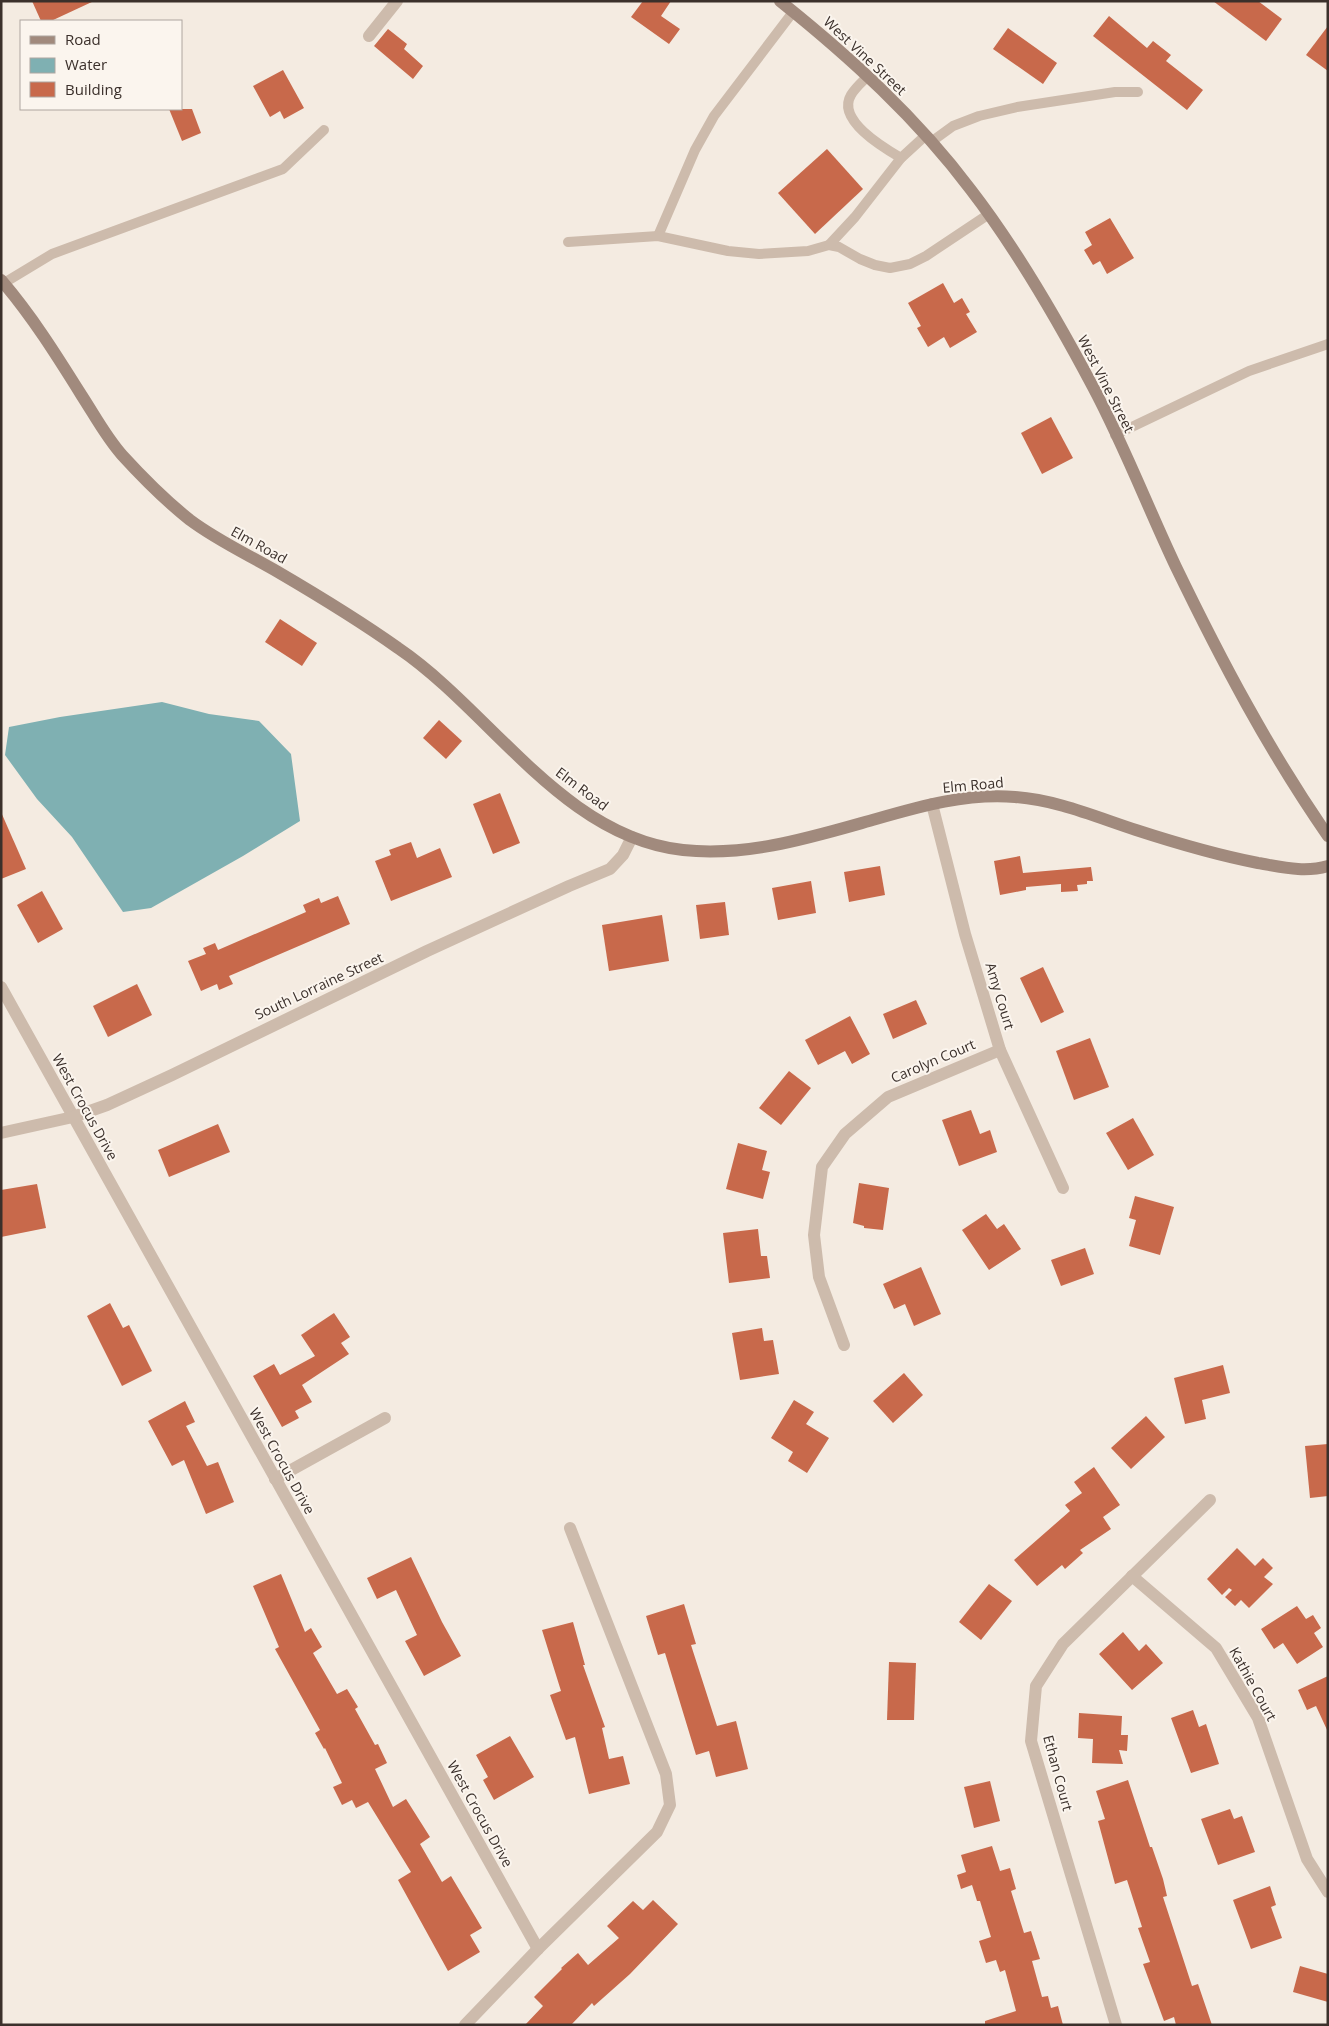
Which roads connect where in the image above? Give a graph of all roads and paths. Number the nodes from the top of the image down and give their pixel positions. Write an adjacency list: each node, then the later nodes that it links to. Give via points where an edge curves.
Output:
1 (396, 1): 4 (street)
2 (780, 1): 3 (street, West Vine Street)
3 (793, 12): 5 (street, West Vine Street); 11 (lane, via 714,116 695,150)
4 (369, 36)
5 (867, 77): 8 (street, West Vine Street); 9 (lane, via 850,95 851,115 861,130)
6 (1138, 92): 8 (lane, via 1115,92 1018,107 979,116)
7 (324, 130): 14 (lane, via 283,169 52,254)
8 (928, 139): 9 (lane); 10 (street, West Vine Street)
9 (901, 158): 13 (lane)
10 (989, 214): 13 (lane, via 926,256 910,264 890,268); 16 (street, West Vine Street, via 1059,326)
11 (658, 236): 12 (lane); 13 (lane, via 728,251 760,254 808,251)
12 (568, 242)
13 (829, 245)
14 (3, 281): 19 (street, Elm Road, via 20,301 101,428 120,453 164,498 218,539 400,649 557,791 584,812)
15 (1328, 344): 16 (lane, via 1249,370)
16 (1116, 434): 18 (street, West Vine Street, via 1216,646 1276,758)
17 (932, 804): 19 (street, Elm Road, via 816,836 748,850 678,850); 20 (street, Elm Road, via 982,796 1049,802 1224,856 1300,870); 22 (street, Amy Court, via 964,934)
18 (1328, 836)
19 (632, 837): 23 (street, South Lorraine Street, via 623,855 610,869 427,951 107,1105)
20 (1328, 866)
21 (1, 987): 23 (street, West Crocus Drive)
22 (1000, 1050): 25 (street, Amy Court); 26 (street, Carolyn Court, via 888,1097 845,1134 822,1166 814,1235 819,1277)
23 (73, 1117): 24 (street, South Lorraine Street); 28 (street, West Crocus Drive)
24 (1, 1133)
25 (1064, 1188)
26 (844, 1345)
27 (385, 1418): 28 (street)
28 (275, 1479): 33 (street, West Crocus Drive)
29 (1210, 1500): 31 (street, Ethan Court)
30 (570, 1528): 33 (street, via 666,1774 670,1804 657,1832)
31 (1132, 1576): 32 (street, Kathie Court, via 1216,1648 1258,1718 1307,1859); 35 (street, Ethan Court, via 1064,1644 1036,1686 1031,1740)
32 (1328, 1892)
33 (538, 1949): 34 (street)
34 (465, 2025)
35 (1116, 2025)

